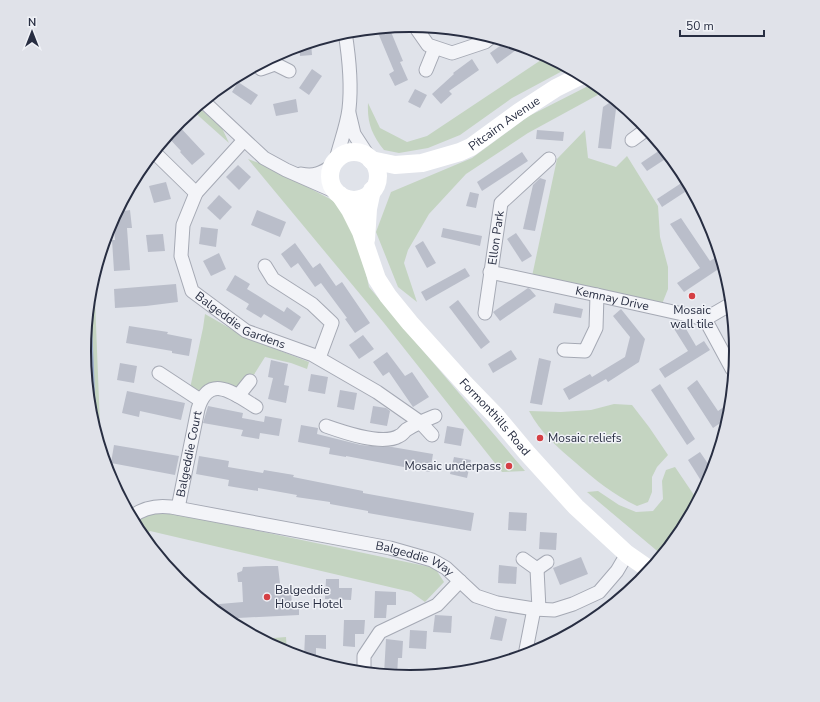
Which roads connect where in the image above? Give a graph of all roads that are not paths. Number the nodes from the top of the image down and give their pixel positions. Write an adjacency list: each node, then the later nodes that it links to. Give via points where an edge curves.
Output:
1 (419, 32): 4 (street, via 428,45)
2 (347, 38): 10 (street, via 350,59)
3 (486, 41): 4 (street, via 452,53)
4 (435, 48): 6 (street)
5 (277, 61): 7 (street)
6 (426, 70)
7 (289, 71)
8 (575, 78): 18 (street, Pitcairn Avenue, via 525,108 471,147)
9 (207, 105): 12 (street)
10 (349, 110): 15 (street, via 354,134); 17 (street)
11 (642, 132): 13 (street)
12 (244, 140): 19 (street, via 264,158); 21 (street, Balgeddie Gardens)
13 (632, 140)
14 (158, 156): 21 (street)
15 (370, 159): 17 (street, via 362,153 354,152 346,153); 18 (street, Pitcairn Avenue, via 395,164); 20 (street, via 377,171 378,179)
16 (549, 159): 25 (street, Ellon Park, via 501,203)
17 (334, 163): 19 (street, via 315,175); 22 (street, via 330,178)
18 (422, 163): 20 (street, Pitcairn Avenue)
19 (298, 174): 22 (street)
20 (373, 189): 22 (street, via 364,197 357,199 349,199); 23 (street, Formonthills Road, via 368,209)
21 (196, 193): 31 (street, Balgeddie Gardens, via 183,225 181,256 192,291 246,331)
22 (338, 194): 23 (street, Formonthills Road, via 350,210)
23 (366, 244): 44 (street, Formonthills Road, via 378,279 410,324 576,507)
24 (265, 266): 31 (street, via 273,279 312,304 332,323)
25 (490, 272): 26 (street, Kemnay Drive); 28 (street, Ellon Park)
26 (597, 295): 29 (street, Kemnay Drive); 30 (street, via 596,328 585,351)
27 (726, 307): 29 (street)
28 (485, 313)
29 (705, 319): 32 (street)
30 (564, 350)
31 (319, 358): 39 (street, Balgeddie Gardens)
32 (728, 362)
33 (159, 373): 36 (street, Balgeddie Court)
34 (250, 381): 35 (street)
35 (238, 396): 36 (street, Balgeddie Court, via 226,389 216,388 204,394); 37 (street, Balgeddie Court)
36 (200, 400): 42 (street, Balgeddie Court)
37 (256, 407)
38 (435, 416): 39 (street)
39 (420, 422): 40 (street, via 399,436 389,439 357,436); 41 (street, Balgeddie Gardens)
40 (326, 426)
41 (432, 435)
42 (175, 508): 43 (street, Balgeddie Way, via 152,506); 47 (street, Balgeddie Way, via 390,548 432,560)
43 (136, 514)
44 (627, 554): 46 (street, Formonthills Road); 48 (street, Balgeddie Way, via 617,571 599,592 554,610)
45 (522, 559): 48 (street, via 542,565)
46 (645, 567)
47 (460, 581): 48 (street, Balgeddie Way, via 476,596 497,604); 50 (street, via 437,605 380,632 364,656)
48 (536, 609): 49 (street)
49 (527, 648)
50 (364, 666)

